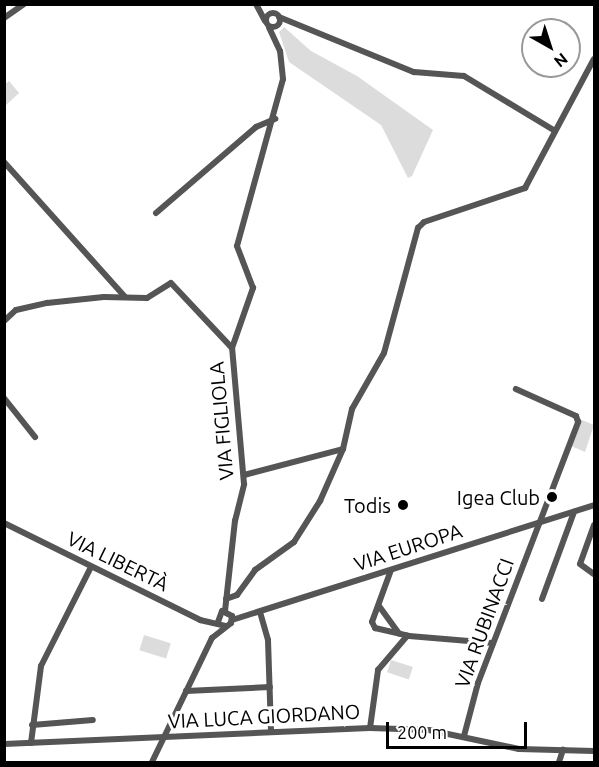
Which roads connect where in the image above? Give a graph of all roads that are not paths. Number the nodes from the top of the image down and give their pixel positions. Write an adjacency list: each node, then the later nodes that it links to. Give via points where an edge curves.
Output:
1 (24, 4): 3 (street)
2 (257, 4): 4 (street)
3 (4, 18)
4 (274, 21): 6 (street, VIA FIGLIOLA, via 283,79); 7 (street, via 288,21 414,72 464,76)
5 (594, 59): 7 (street)
6 (275, 119): 9 (street, via 256,127); 12 (street, VIA FIGLIOLA, via 237,246 253,293)
7 (555, 131): 16 (street, via 525,188 424,222 418,228 384,353 352,409)
8 (4, 162): 10 (street)
9 (156, 213)
10 (125, 297): 11 (street, via 20,308); 12 (street, via 149,298 171,283)
11 (4, 321)
12 (232, 348): 17 (street, VIA FIGLIOLA)
13 (516, 389): 21 (street, VIA RUBINACCI, via 578,418)
14 (4, 398): 15 (street)
15 (35, 436)
16 (343, 449): 17 (street); 26 (street, via 320,501 294,542 255,570 237,595)
17 (244, 475): 26 (street, VIA FIGLIOLA)
18 (594, 505): 19 (street, VIA EUROPA)
19 (574, 512): 21 (street, VIA EUROPA); 27 (street)
20 (4, 523): 23 (street, VIA LIBERTÀ)
21 (538, 523): 24 (street, VIA EUROPA); 35 (street, VIA RUBINACCI)
22 (594, 525): 25 (street, via 580,564)
23 (91, 567): 32 (street, VIA LIBERTÀ, via 200,620); 39 (street, via 42,666)
24 (391, 570): 28 (street); 30 (street, VIA EUROPA)
25 (594, 574)
26 (226, 599): 29 (street, VIA FIGLIOLA)
27 (542, 599)
28 (379, 606): 34 (street); 34 (street, via 373,625)
29 (225, 611): 31 (street, via 231,614); 32 (street, via 219,614)
30 (260, 612): 31 (street, VIA EUROPA); 36 (street, via 268,640)
31 (232, 621): 33 (street)
32 (218, 622): 33 (street)
33 (225, 626): 37 (street, via 212,638)
34 (403, 635): 35 (street); 40 (street, via 373,683)
35 (493, 643): 42 (street, VIA RUBINACCI)
36 (270, 687): 37 (street); 41 (street)
37 (186, 691): 43 (street)
38 (93, 720): 39 (street)
39 (32, 725): 44 (street)
40 (370, 728): 41 (street, VIA LUCA GIORDANO); 42 (street, VIA LUCA GIORDANO)
41 (271, 732): 43 (street, VIA LUCA GIORDANO)
42 (464, 736): 46 (street, VIA LUCA GIORDANO, via 519,749)
43 (163, 738): 44 (street, VIA LUCA GIORDANO); 48 (street)
44 (31, 743): 45 (street, VIA LUCA GIORDANO)
45 (4, 744)
46 (563, 750): 47 (street, VIA LUCA GIORDANO); 49 (street)
47 (594, 751)
48 (152, 762)
49 (559, 762)

